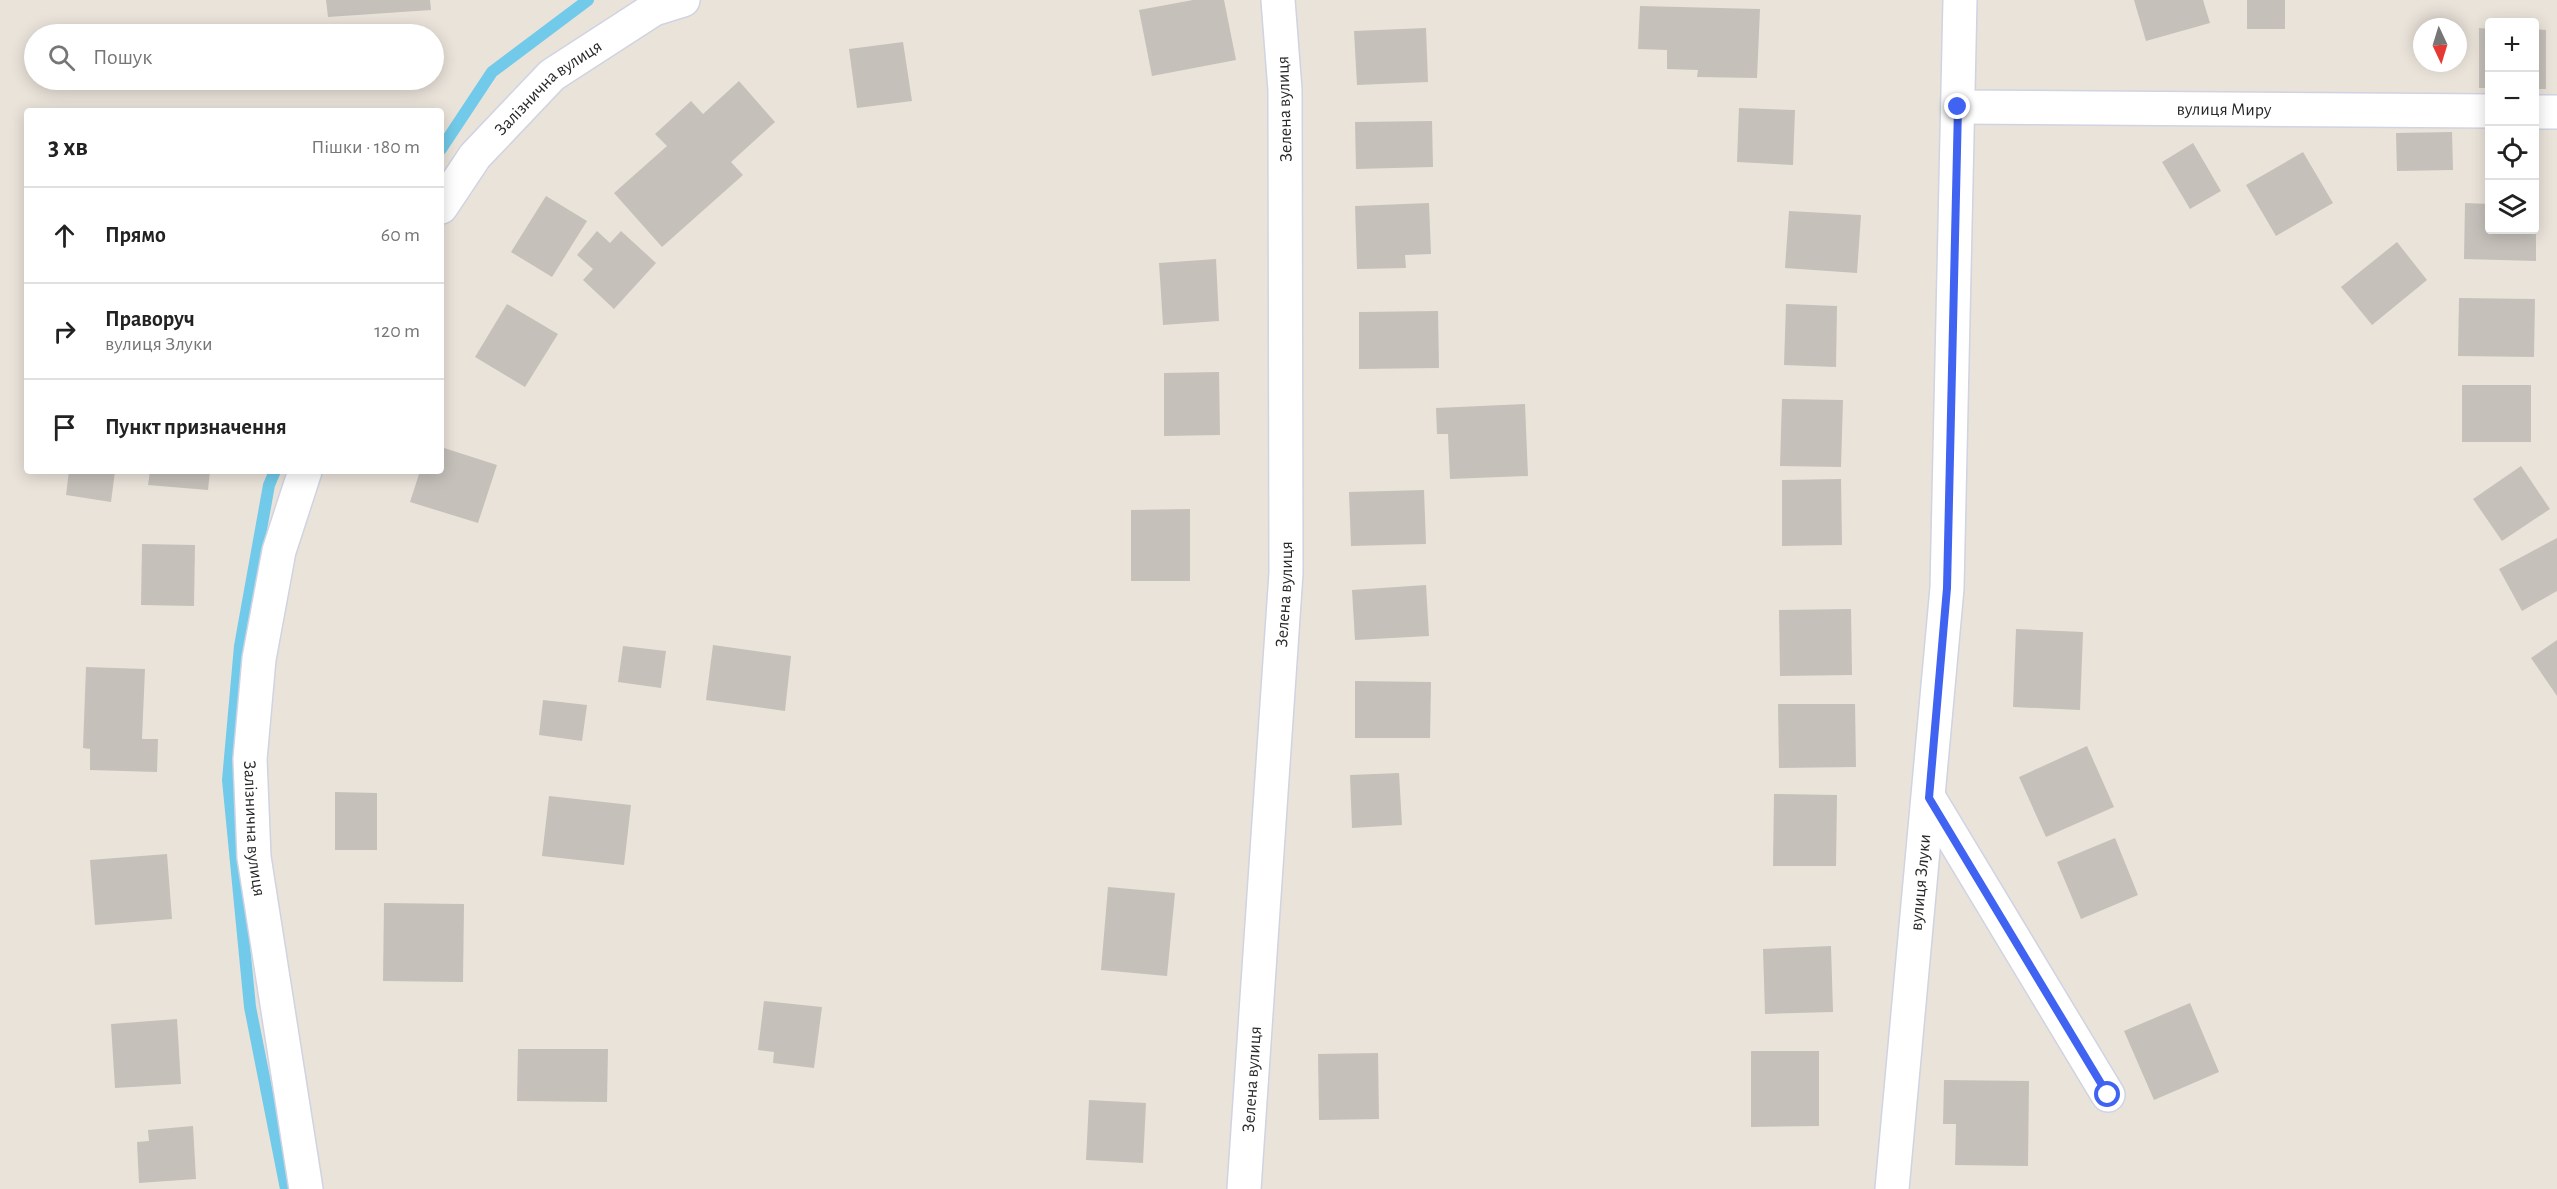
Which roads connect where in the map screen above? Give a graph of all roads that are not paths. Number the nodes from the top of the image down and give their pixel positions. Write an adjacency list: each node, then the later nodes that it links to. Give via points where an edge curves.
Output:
1 (683, 0): 8 (street, Залізнична вулиця, via 654,9 552,75 475,156)
2 (1278, 0): 13 (street, Зелена вулиця, via 1285,90 1286,573)
3 (1960, 0): 4 (street, вулиця Злуки)
4 (1958, 107): 5 (street, вулиця Миру); 10 (street, вулиця Злуки, via 1947,588)
5 (2485, 111)
6 (2539, 111): 7 (street)
7 (2557, 112)
8 (444, 202)
9 (304, 474): 12 (street, Залізнична вулиця, via 279,551 259,659 250,759 254,856)
10 (1929, 798): 11 (street); 14 (street, вулиця Злуки)
11 (2108, 1095)
12 (306, 1189)
13 (1244, 1189)
14 (1892, 1189)

